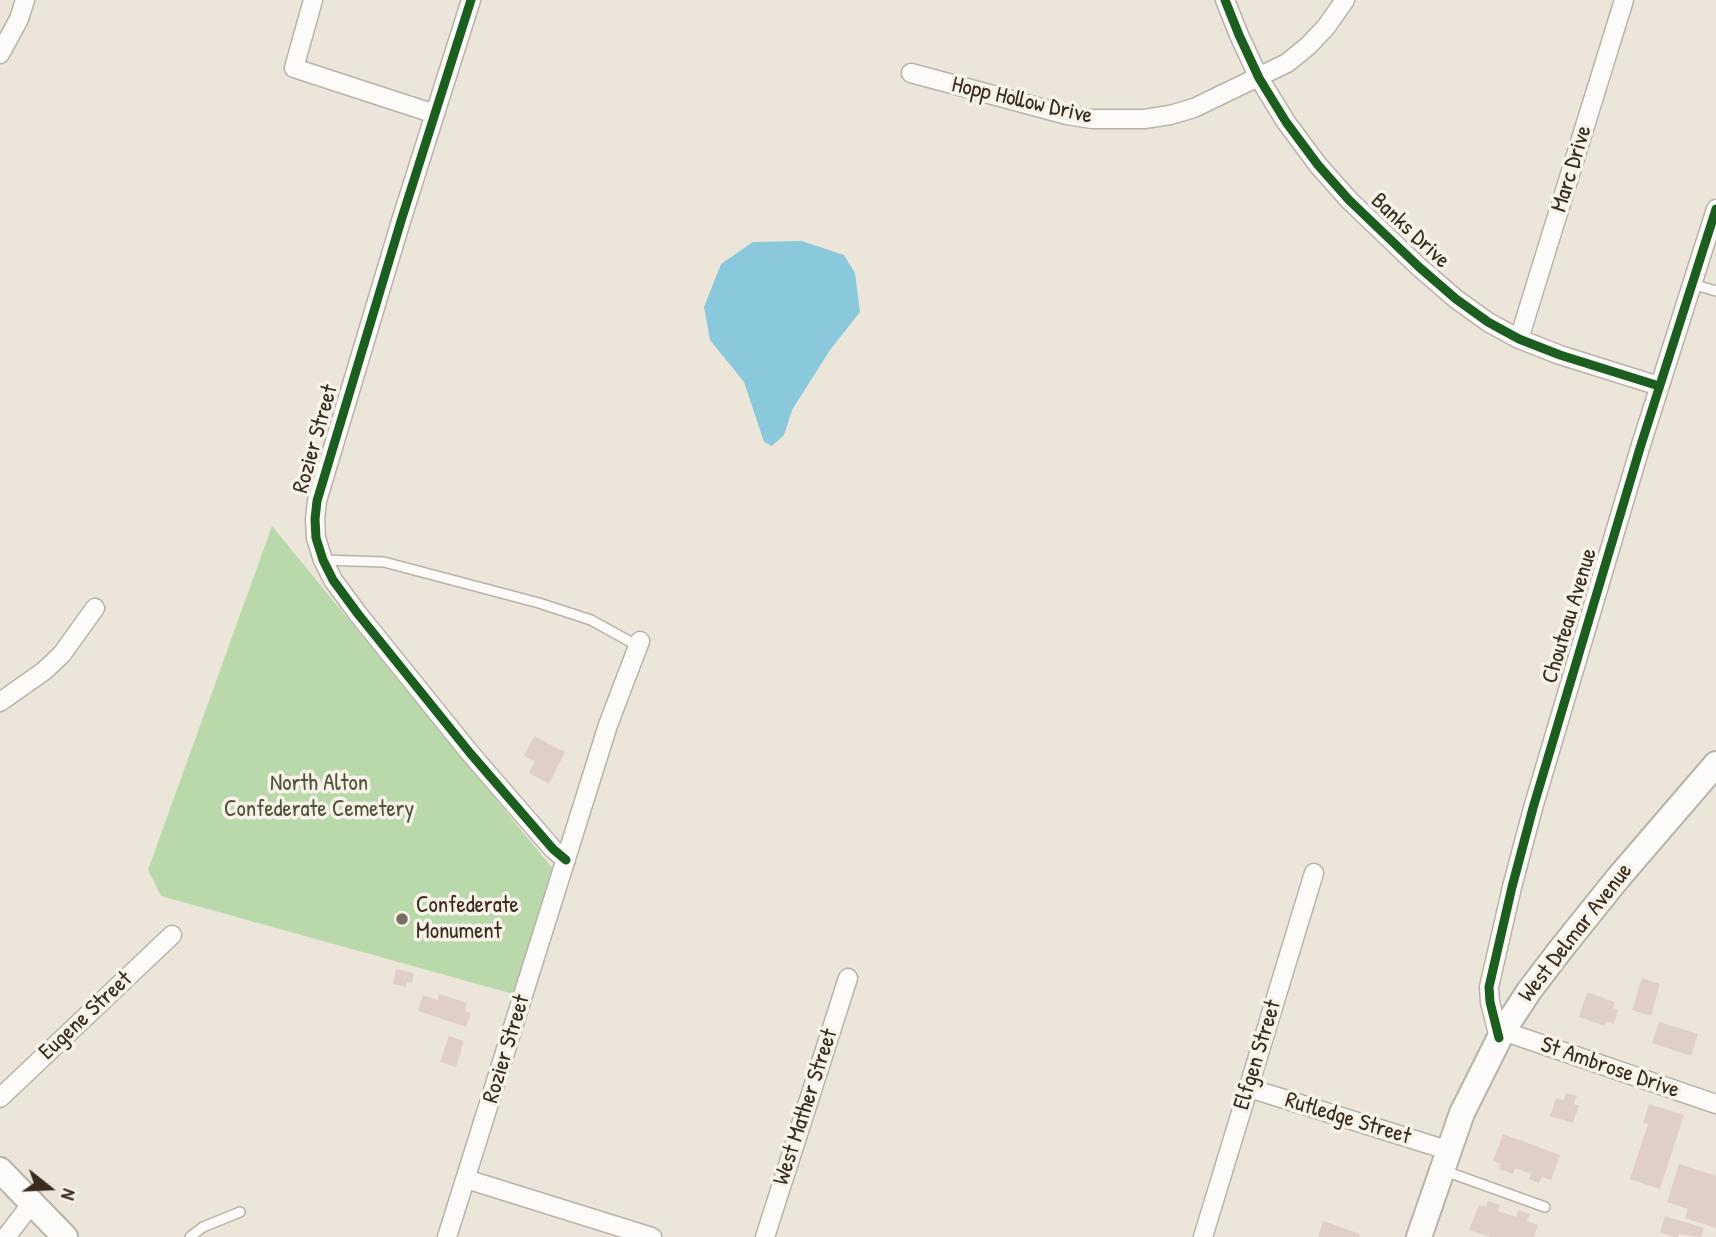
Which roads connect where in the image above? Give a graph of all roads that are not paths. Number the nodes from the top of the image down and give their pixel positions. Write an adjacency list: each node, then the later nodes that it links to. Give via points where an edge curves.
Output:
1 (25, 0): 7 (street)
2 (313, 0): 10 (street, via 294,68)
3 (471, 0): 10 (street, Rozier Street)
4 (1225, 0): 9 (street, Banks Drive)
5 (1345, 0): 9 (street, Hopp Hollow Drive, via 1308,46)
6 (1624, 0): 14 (street, Marc Drive)
7 (0, 54)
8 (911, 73): 9 (street, Hopp Hollow Drive, via 1067,115 1118,121 1194,108)
9 (1259, 78): 14 (street, Banks Drive, via 1286,122 1349,200 1456,299)
10 (435, 114): 16 (street, Rozier Street, via 317,501 316,538)
11 (1716, 209): 12 (street, Chouteau Avenue)
12 (1692, 284): 13 (lane); 15 (street, Chouteau Avenue)
13 (1716, 291)
14 (1519, 339): 15 (street, Banks Drive)
15 (1659, 386): 25 (street, Chouteau Avenue, via 1512,887 1489,987)
16 (323, 560): 18 (lane, via 384,562 539,603 591,620); 21 (street, Rozier Street, via 358,614)
17 (95, 608): 19 (street, via 62,654)
18 (639, 644): 21 (street, Rozier Street)
19 (0, 702)
20 (1711, 777): 25 (street, West Delmar Avenue, via 1618,878)
21 (566, 860): 31 (street, Rozier Street)
22 (1314, 873): 26 (street, Elfgen Street)
23 (172, 935): 27 (street, Eugene Street)
24 (848, 978): 40 (street, West Mather Street)
25 (1501, 1035): 28 (street, St Ambrose Drive); 29 (street, West Delmar Avenue)
26 (1249, 1088): 29 (street, Rutledge Street); 41 (street, Elfgen Street)
27 (0, 1098)
28 (1716, 1104)
29 (1444, 1160): 33 (lane); 42 (street, West Delmar Avenue)
30 (0, 1170): 32 (street)
31 (466, 1179): 38 (street, Rozier Street); 39 (street)
32 (33, 1203): 35 (street); 36 (street)
33 (1545, 1207)
34 (240, 1212): 37 (lane)
35 (6, 1237)
36 (65, 1237)
37 (190, 1237)
38 (447, 1237)
39 (652, 1237)
40 (765, 1237)
41 (1203, 1237)
42 (1419, 1237)

